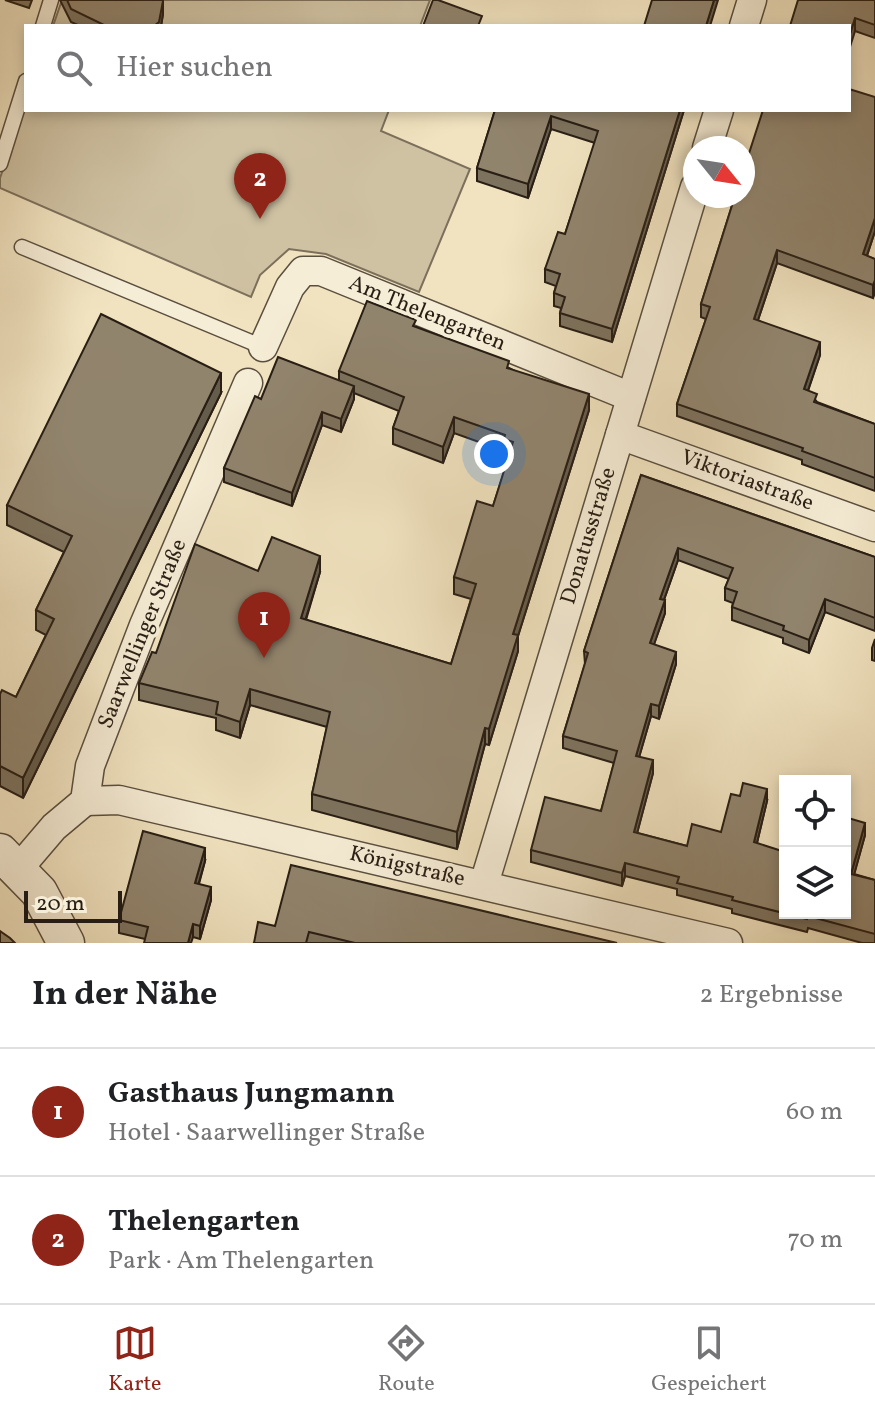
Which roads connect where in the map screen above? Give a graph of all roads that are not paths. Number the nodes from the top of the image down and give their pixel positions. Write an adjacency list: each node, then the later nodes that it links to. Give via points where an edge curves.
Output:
1 (51, 0): 3 (lane)
2 (752, 0): 4 (street)
3 (44, 24)
4 (745, 24)
5 (24, 87): 8 (lane)
6 (718, 112): 7 (street)
7 (711, 136)
8 (0, 164)
9 (689, 208): 13 (street, Donatusstraße)
10 (22, 247): 11 (lane)
11 (263, 347): 13 (street, Am Thelengarten, via 290,287 303,271 321,271)
12 (248, 383): 16 (street, Saarwellinger Straße, via 144,625 90,766)
13 (631, 397): 14 (street, Donatusstraße)
14 (620, 435): 15 (street, Viktoriastraße); 18 (street, Donatusstraße)
15 (875, 527)
16 (85, 801): 17 (street); 18 (street, Königstraße, via 119,800)
17 (10, 860): 19 (street, via 53,913)
18 (484, 884): 20 (street, Königstraße)
19 (66, 943)
20 (728, 943)

